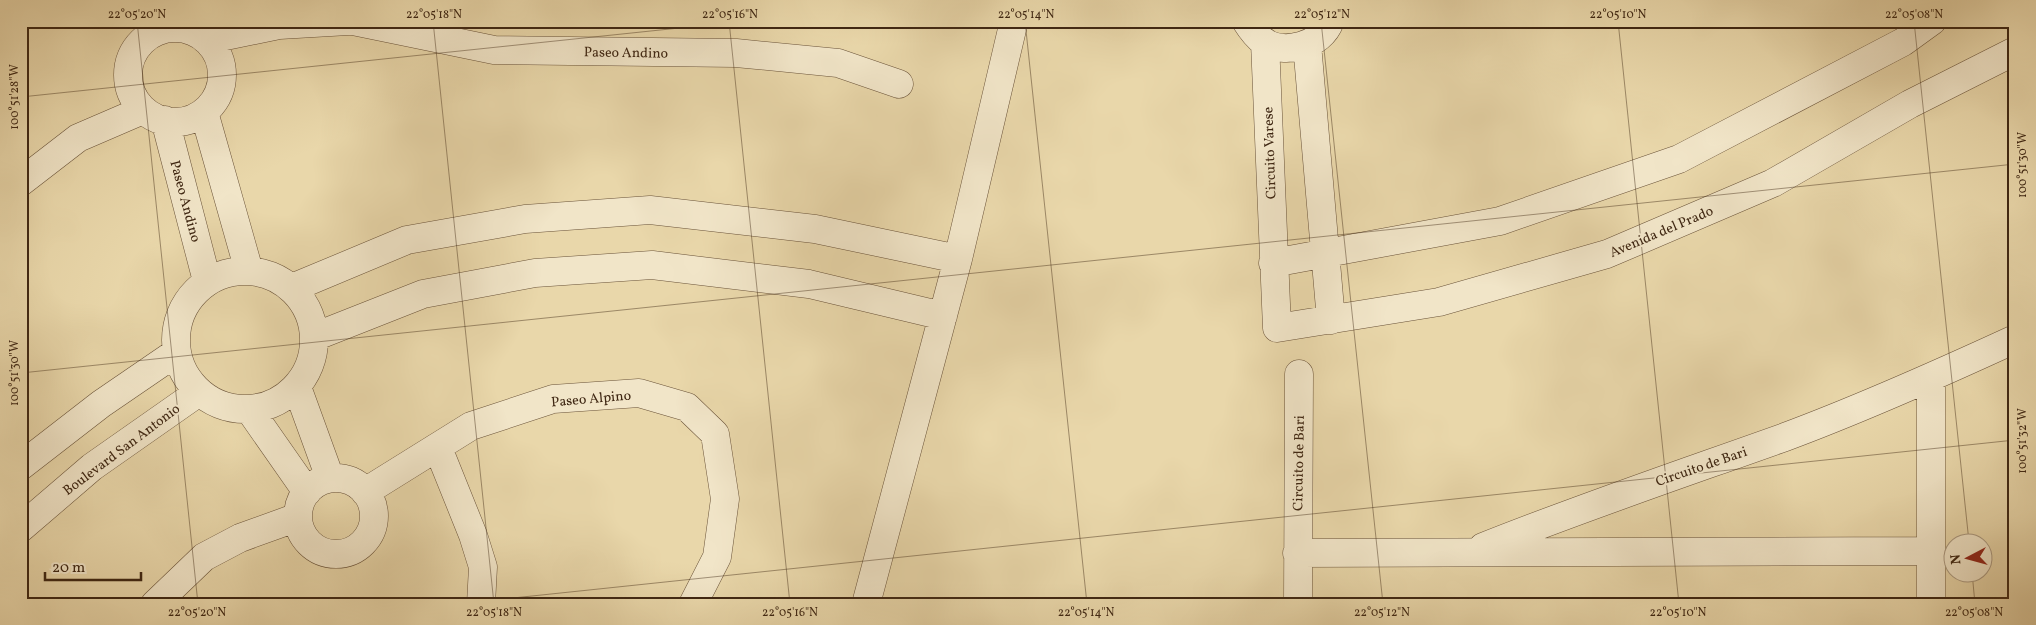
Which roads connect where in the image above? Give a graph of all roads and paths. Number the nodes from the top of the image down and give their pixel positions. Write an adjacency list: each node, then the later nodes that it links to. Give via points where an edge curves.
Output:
1 (348, 21): 8 (street, via 279,25)
2 (353, 21): 12 (street, Paseo Andino, via 494,50 736,53 838,63)
3 (1014, 21): 17 (street)
4 (1246, 21): 9 (street)
5 (1330, 21): 10 (street, via 1319,37)
6 (1932, 21): 16 (street, via 1904,42 1679,159 1500,221)
7 (163, 25): 8 (street, Paseo Andino, via 194,32); 14 (street, Paseo Andino, via 141,43 132,55 128,69 134,97)
8 (206, 40): 13 (street, via 216,53 221,85)
9 (1265, 42): 10 (street, via 1293,48); 18 (street, Circuito Varese)
10 (1307, 44): 16 (street)
11 (2015, 52): 23 (street, Avenida del Prado, via 1910,104 1773,183 1607,254 1439,302)
12 (899, 84)
13 (204, 112): 14 (street, via 189,120 174,122); 19 (street)
14 (154, 115): 15 (street, via 78,138); 20 (street, Paseo Andino)
15 (21, 182)
16 (1324, 255): 18 (street); 23 (street)
17 (958, 259): 21 (street, via 815,229 650,210 525,219 406,240); 22 (street)
18 (1273, 263): 24 (street, Circuito Varese)
19 (249, 271): 20 (street, via 224,274); 21 (street, via 277,278)
20 (207, 281): 27 (street, via 183,308 177,326)
21 (292, 288): 25 (street, via 311,318)
22 (943, 316): 25 (street, via 809,284 652,265 535,273 423,294); 44 (street)
23 (1331, 320): 24 (street, Avenida del Prado)
24 (1277, 328)
25 (314, 336): 30 (street, via 310,363)
26 (2015, 339): 29 (street, Circuito de Bari)
27 (177, 352): 31 (street, via 187,378); 34 (street, via 101,404)
28 (1299, 374): 40 (street, Circuito de Bari)
29 (1931, 378): 38 (street); 39 (street, Circuito de Bari, via 1786,436 1585,506)
30 (297, 387): 32 (street, via 267,406); 36 (street)
31 (199, 392): 32 (street, via 222,405); 37 (street, Boulevard San Antonio, via 92,467)
32 (249, 410): 36 (street)
33 (438, 448): 35 (street, Paseo Alpino); 42 (street, via 483,567); 43 (street, Paseo Alpino, via 472,426 553,399 639,393 688,407 715,434 725,500 716,557)
34 (21, 466)
35 (365, 492): 36 (street, via 349,481); 36 (street, via 372,503 372,530 366,541 343,554 318,550 300,530)
36 (312, 496): 41 (street, via 204,557)
37 (21, 528)
38 (1931, 551): 39 (street, Circuito de Bari); 46 (street)
39 (1470, 552): 40 (street, Circuito de Bari)
40 (1297, 553): 45 (street, Circuito de Bari)
41 (155, 604)
42 (481, 604)
43 (693, 604)
44 (866, 604)
45 (1298, 604)
46 (1931, 604)

